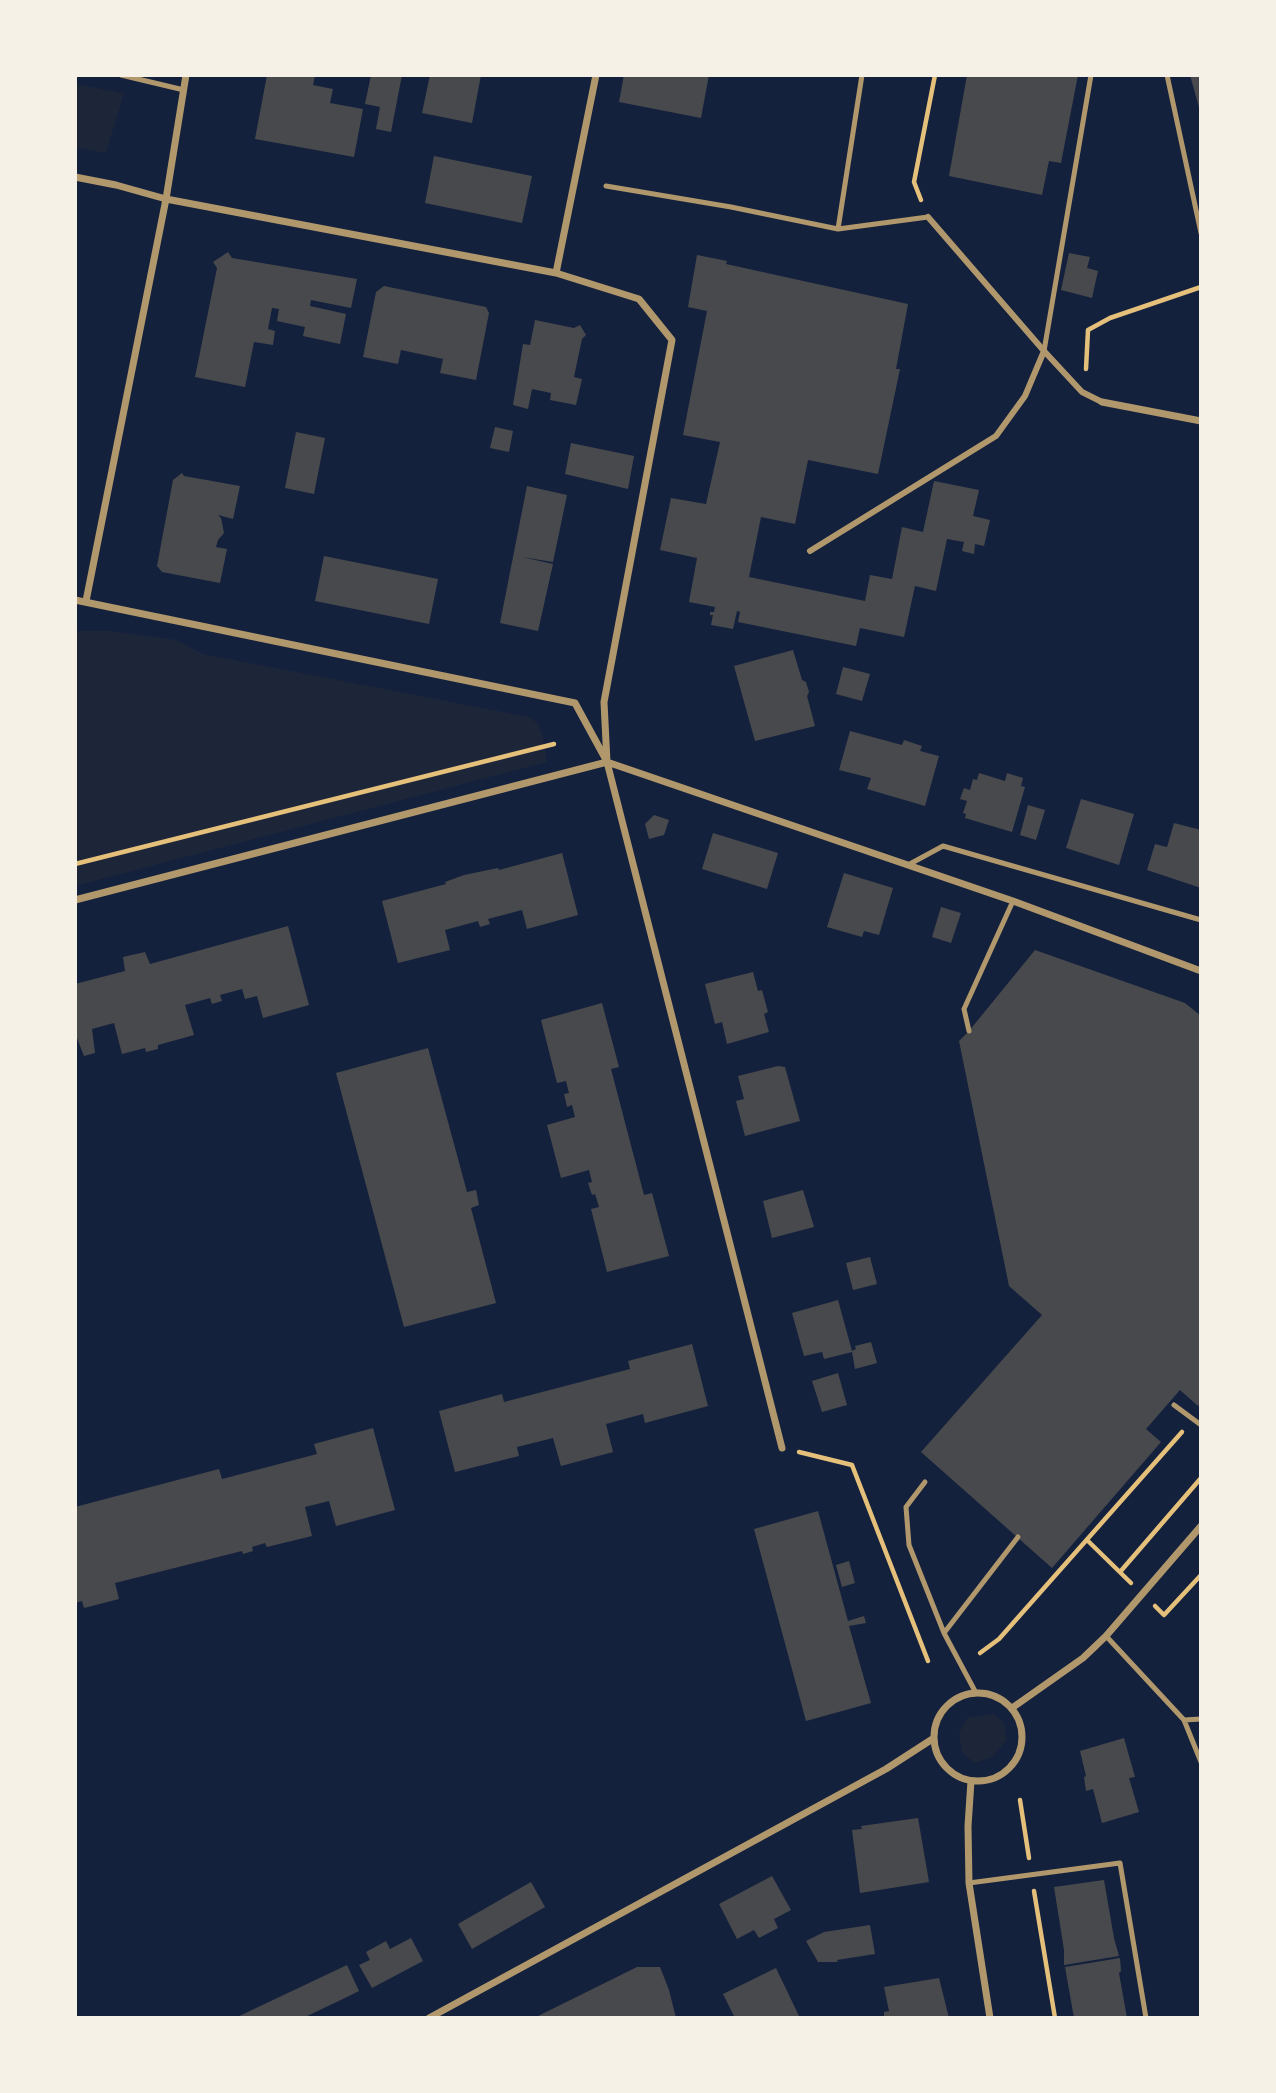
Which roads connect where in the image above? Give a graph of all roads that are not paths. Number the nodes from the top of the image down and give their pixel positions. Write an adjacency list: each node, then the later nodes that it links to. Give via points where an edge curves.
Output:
1 (121, 75): 7 (lane)
2 (186, 75): 7 (street)
3 (596, 75): 14 (street)
4 (862, 75): 12 (lane)
5 (1091, 75): 15 (lane)
6 (1167, 75): 13 (lane)
7 (184, 90): 10 (street)
8 (75, 177): 10 (street)
9 (606, 186): 12 (lane)
10 (166, 199): 14 (street); 20 (street)
11 (928, 218): 12 (lane); 15 (street)
12 (838, 229)
13 (1201, 233)
14 (556, 273): 21 (street, via 639,299 672,340 604,702)
15 (1044, 351): 16 (street, via 1082,392); 18 (street, via 1025,396 996,436)
16 (1102, 402): 17 (street)
17 (1201, 421)
18 (810, 551)
19 (75, 600): 20 (street)
20 (86, 601): 21 (street, via 575,703)
21 (607, 762): 22 (street); 23 (street); 30 (street)
22 (906, 866): 24 (street); 25 (lane, via 943,846)
23 (75, 901)
24 (1013, 901): 26 (street); 27 (lane, via 964,1009)
25 (1201, 920)
26 (1201, 971)
27 (969, 1031)
28 (1174, 1405): 29 (lane)
29 (1201, 1425)
30 (782, 1448)
31 (925, 1482): 34 (lane, via 906,1507 909,1545)
32 (1201, 1526): 35 (street)
33 (1018, 1538): 34 (lane)
34 (944, 1633): 36 (lane)
35 (1106, 1636): 37 (street); 39 (lane)
36 (976, 1693): 37 (street, via 1002,1699); 40 (street, via 951,1702 936,1724)
37 (1012, 1708): 42 (street, via 1022,1734 1015,1761 993,1778)
38 (1201, 1719): 39 (lane)
39 (1184, 1720): 41 (lane)
40 (934, 1738): 42 (street, via 943,1764); 44 (street, via 893,1765)
41 (1201, 1762)
42 (971, 1781): 43 (street)
43 (969, 1883): 45 (street); 46 (lane, via 1120,1863)
44 (429, 2018)
45 (990, 2018)
46 (1146, 2018)

